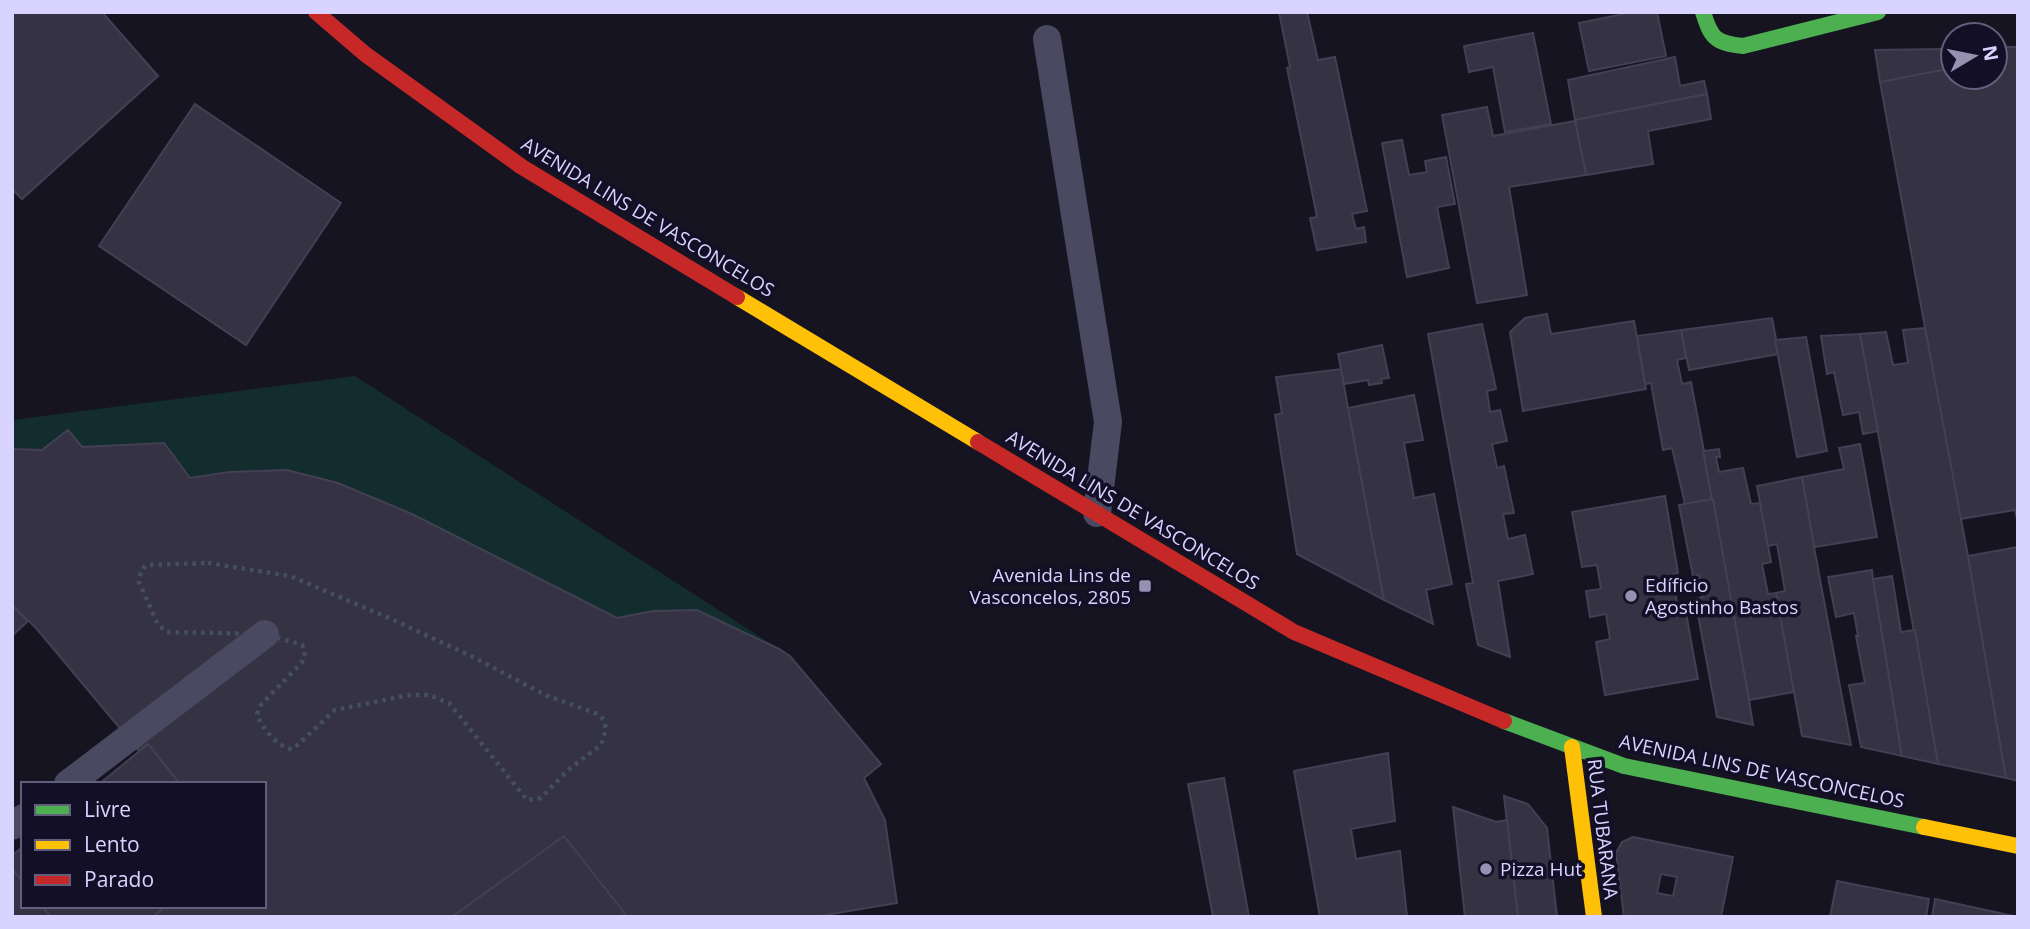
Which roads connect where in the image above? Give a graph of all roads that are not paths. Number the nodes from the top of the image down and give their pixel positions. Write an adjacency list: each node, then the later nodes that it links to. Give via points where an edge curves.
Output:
1 (316, 12): 5 (street, AVENIDA LINS DE VASCONCELOS, via 365,54 522,167)
2 (1703, 12): 3 (street, via 1711,37 1723,45 1743,46)
3 (1878, 12)
4 (1047, 39): 5 (lane, via 1108,422)
5 (1097, 513): 7 (street, AVENIDA LINS DE VASCONCELOS, via 1294,632)
6 (265, 634): 8 (lane)
7 (1572, 747): 9 (street, AVENIDA LINS DE VASCONCELOS, via 1624,766); 10 (street, RUA TUBARANA)
8 (71, 782)
9 (2018, 846)
10 (1594, 917)

